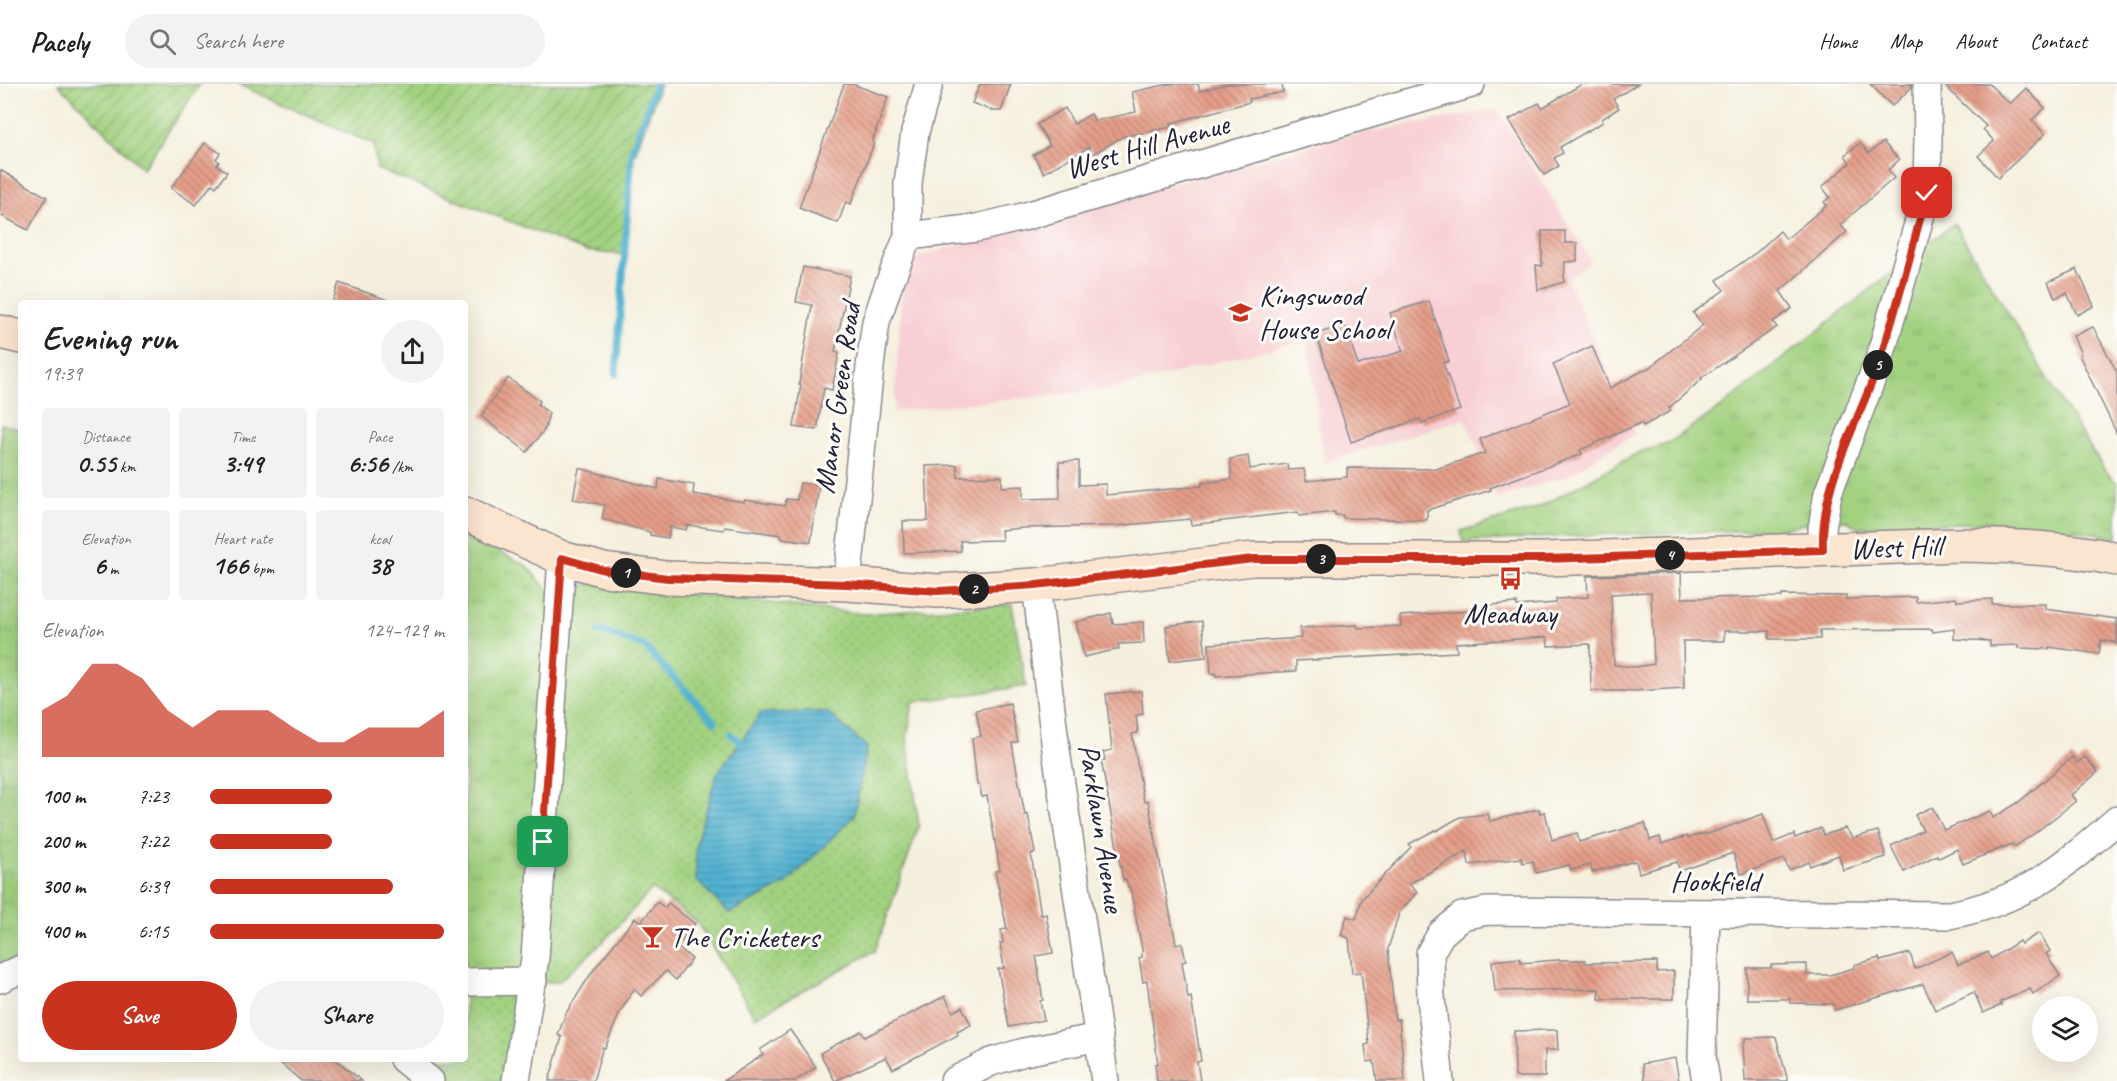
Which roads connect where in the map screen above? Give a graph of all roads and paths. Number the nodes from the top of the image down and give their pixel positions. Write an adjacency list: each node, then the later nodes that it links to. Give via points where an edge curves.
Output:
1 (929, 84): 4 (street, Manor Green Road, via 915,132 908,183)
2 (1471, 84): 4 (street, West Hill Avenue, via 1023,217 977,228)
3 (1927, 84): 8 (street, via 1927,193 1879,360 1828,494)
4 (908, 236): 11 (street, Manor Green Road, via 876,322)
5 (0, 332): 6 (main road)
6 (18, 336)
7 (468, 514): 9 (main road, West Hill)
8 (1823, 550): 10 (main road, West Hill, via 2003,546); 12 (main road, West Hill, via 1544,559 1253,559)
9 (562, 558): 11 (main road, West Hill, via 604,570 668,578); 17 (street)
10 (2117, 559)
11 (847, 584): 12 (main road, West Hill, via 938,591)
12 (1036, 585): 19 (street, Parklawn Avenue, via 1056,750)
13 (2117, 820): 14 (street, Hookfield, via 2037,884 1977,910 1896,916)
14 (1706, 913): 25 (street, Hookfield, via 1487,911 1462,916 1441,934 1430,953); 26 (street, via 1702,1057)
15 (18, 970): 16 (street)
16 (0, 979)
17 (533, 981): 18 (street); 22 (street)
18 (468, 982)
19 (1100, 1037): 23 (street, via 1024,1052 991,1062); 24 (street, Parklawn Avenue)
20 (407, 1062): 21 (street)
21 (430, 1081)
22 (516, 1081)
23 (954, 1081)
24 (1105, 1081)
25 (1440, 1081)
26 (1706, 1081)

